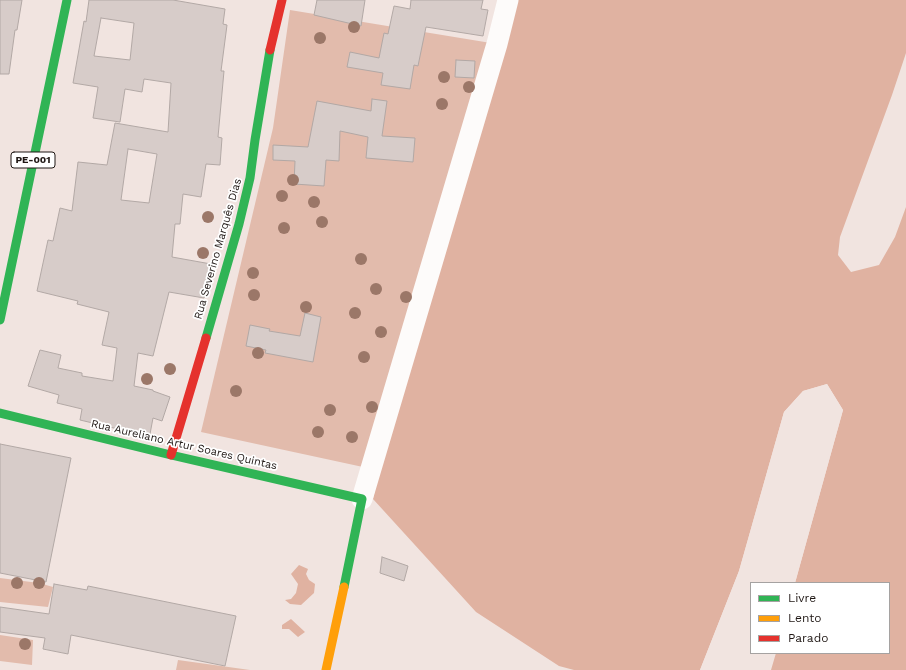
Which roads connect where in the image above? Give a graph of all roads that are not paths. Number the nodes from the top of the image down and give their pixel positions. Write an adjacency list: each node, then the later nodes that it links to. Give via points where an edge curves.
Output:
1 (67, 0): 4 (street, PE-001)
2 (282, 0): 6 (street, Rua Severino Marquês Dias, via 240,224)
3 (508, 0): 7 (street, via 495,52)
4 (0, 320)
5 (0, 413): 6 (street, Rua Aureliano Artur Soares Quintas)
6 (172, 455): 7 (street, Rua Aureliano Artur Soares Quintas)
7 (362, 499): 8 (street)
8 (326, 670)

